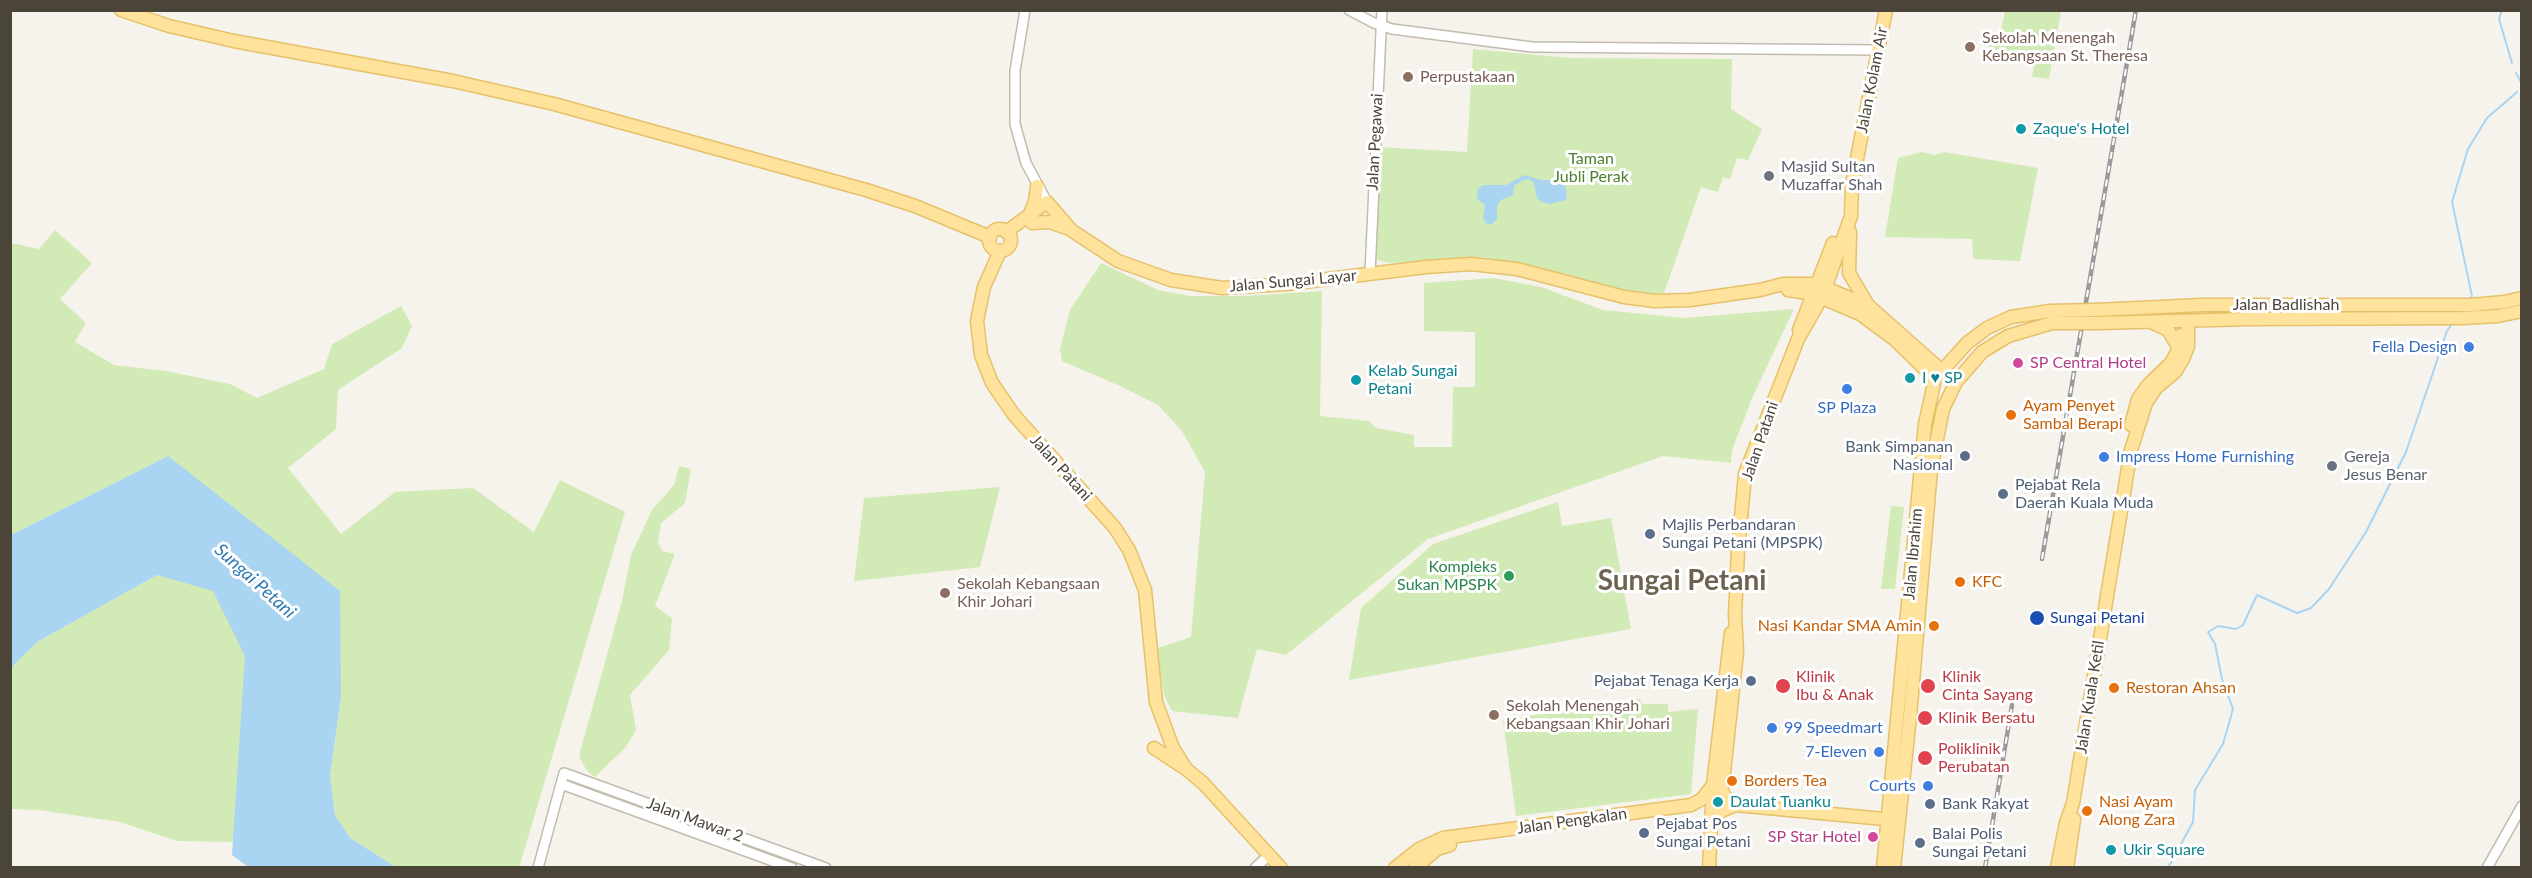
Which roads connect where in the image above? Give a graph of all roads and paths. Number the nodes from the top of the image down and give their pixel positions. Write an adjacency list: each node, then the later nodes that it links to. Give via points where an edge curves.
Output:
1 (121, 10): 15 (main road, via 225,39 554,104 867,190)
2 (1024, 10): 9 (street, Jalan Sungai Layar, via 1015,71 1014,124 1023,157)
3 (1349, 10): 6 (street)
4 (1382, 10): 6 (street, Jalan Pegawai)
5 (1886, 10): 7 (main road, Jalan Kolam Air)
6 (1381, 26): 7 (street, via 1539,48); 17 (street, Jalan Pegawai)
7 (1877, 50): 8 (main road, Jalan Kolam Air)
8 (1852, 184): 11 (main road, Jalan Kolam Air); 19 (main road, Jalan Kolam Air)
9 (1037, 186): 10 (street, Jalan Sungai Layar); 12 (main road)
10 (1049, 205): 12 (main road); 13 (main road, Jalan Sungai Layar)
11 (1851, 216): 19 (main road, Jalan Kolam Air); 23 (main road, via 1849,273)
12 (1030, 219): 13 (main road); 14 (main road)
13 (1071, 230): 17 (main road, Jalan Sungai Layar, via 1129,266 1197,285 1249,288)
14 (1008, 235): 15 (main road, via 997,230); 16 (main road, via 1007,248)
15 (990, 237): 16 (main road, via 991,245)
16 (1000, 251): 39 (main road, Jalan Patani, via 978,312 985,368 1004,402 1115,528 1129,550 1145,590)
17 (1370, 274): 18 (main road, Jalan Sungai Layar, via 1449,265 1490,265 1655,301)
18 (1760, 290): 19 (main road, Jalan Sungai Layar, via 1782,284); 20 (main road, Jalan Sungai Layar)
19 (1819, 290): 20 (main road, Jalan Sungai Layar); 23 (main road, Jalan Sungai Layar); 29 (main road, Jalan Patani); 32 (main road, Jalan Patani); 35 (main road, Jalan Sungai Layar, via 1873,322)
20 (1785, 291): 29 (main road, via 1798,301)
21 (2522, 298): 22 (main road, Jalan Badlishah, via 2452,306)
22 (2259, 305): 24 (main road, Jalan Badlishah); 27 (main road, via 2245,311 2200,312)
23 (1869, 306): 35 (main road, Jalan Sungai Layar)
24 (2098, 310): 26 (main road, Jalan Badlishah, bridge); 27 (main road, via 2113,315 2173,313)
25 (2522, 311): 28 (main road, Jalan Badlishah, via 2463,318)
26 (2051, 317): 30 (main road, Jalan Badlishah, bridge, via 2097,323); 31 (main road, Jalan Ibrahim); 34 (main road, via 2024,314 1998,322)
27 (2184, 320): 28 (main road, Jalan Badlishah); 30 (main road, Jalan Badlishah); 33 (main road)
28 (2213, 320): 33 (main road, Jalan Kuala Ketil)
29 (1801, 321): 32 (main road, Jalan Patani)
30 (2148, 321): 33 (main road, via 2168,330)
31 (2008, 336): 36 (main road, via 1986,341 1956,369); 38 (main road, Jalan Ibrahim, via 1982,352 1956,382 1943,409)
32 (1798, 339): 45 (main road, Jalan Patani, via 1745,474)
33 (2183, 347): 46 (main road, Jalan Kuala Ketil, via 2138,399 2130,431 2131,450)
34 (1962, 348): 35 (main road, via 1943,357); 36 (main road)
35 (1920, 358): 36 (main road, Jalan Sungai Layar); 37 (main road)
36 (1940, 375): 37 (main road, Jalan Ibrahim); 38 (main road, via 1943,388 1935,417)
37 (1925, 424): 50 (main road, Jalan Ibrahim)
38 (1935, 440): 50 (main road, Jalan Ibrahim)
39 (1155, 688): 40 (main road, Jalan Patani); 42 (main road, Jalan Patani, via 1161,721)
40 (1172, 730): 42 (main road); 43 (main road, Jalan Patani)
41 (1154, 748): 43 (main road)
42 (1173, 748): 43 (main road)
43 (1188, 765): 53 (main road, Jalan Patani)
44 (561, 784): 54 (street); 55 (street, Jalan Mawar 2); 56 (street, Jalan Mawar 2, via 564,773)
45 (1718, 788): 47 (main road); 48 (main road); 51 (main road, Jalan Patani)
46 (2073, 803): 64 (main road, Jalan Kuala Ketil); 65 (main road, Jalan Kuala Ketil)
47 (1690, 805): 51 (main road, via 1704,812); 52 (main road, Jalan Pengkalan)
48 (1736, 805): 50 (main road); 51 (main road, via 1721,811)
49 (2522, 806): 66 (street)
50 (1894, 819): 62 (main road, Jalan Ibrahim); 63 (main road, Jalan Ibrahim)
51 (1711, 825): 61 (main road, Jalan Patani)
52 (1489, 833): 59 (main road, Jalan Pengkalan, via 1435,841); 60 (main road, Jalan Pengkalan, via 1437,849)
53 (1269, 855): 57 (street); 58 (main road, Jalan Patani)
54 (538, 867)
55 (792, 867)
56 (826, 867)
57 (1255, 867)
58 (1281, 867)
59 (1395, 867)
60 (1418, 867)
61 (1709, 867)
62 (1883, 867)
63 (1894, 867)
64 (2057, 867)
65 (2067, 867)
66 (2487, 867)

